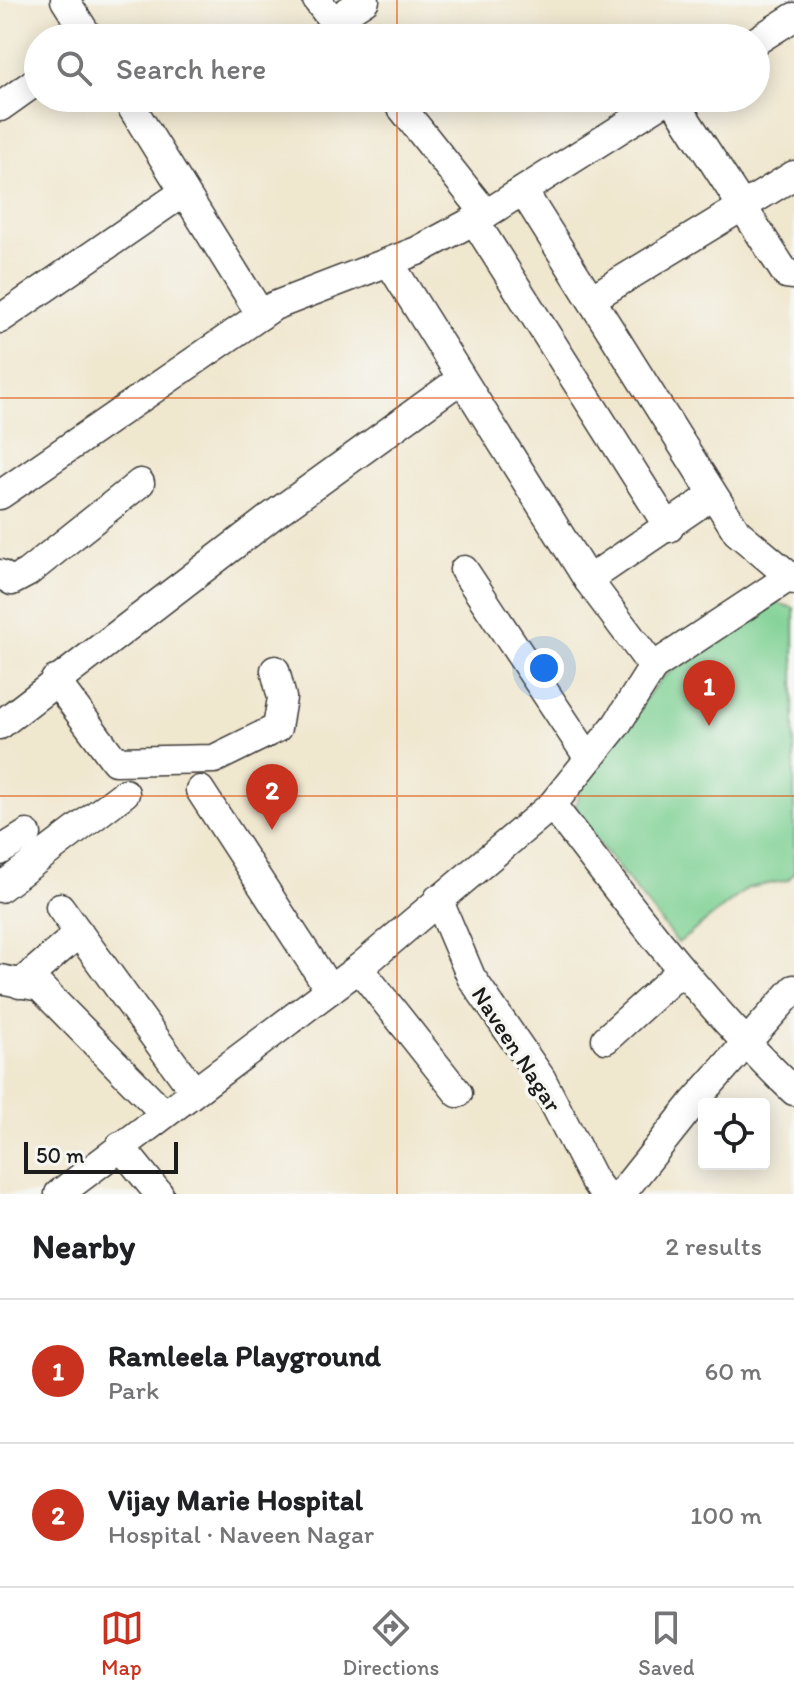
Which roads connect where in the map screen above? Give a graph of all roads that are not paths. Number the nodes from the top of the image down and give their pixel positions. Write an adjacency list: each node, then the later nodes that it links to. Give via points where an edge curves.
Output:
1 (65, 0): 5 (street)
2 (365, 0): 4 (street)
3 (794, 17): 6 (street)
4 (332, 20)
5 (80, 24)
6 (770, 32)
7 (24, 90): 8 (street)
8 (0, 107)
9 (135, 112): 15 (street)
10 (404, 112): 17 (street)
11 (648, 112): 14 (street)
12 (679, 112): 16 (street)
13 (794, 175): 16 (street)
14 (523, 191): 17 (street); 20 (street)
15 (184, 192): 21 (street); 22 (street)
16 (741, 208): 19 (street, via 786,274); 20 (street)
17 (480, 217): 18 (street); 27 (street)
18 (389, 262): 21 (street); 23 (street)
19 (794, 275)
20 (591, 299): 26 (street)
21 (261, 315): 25 (street)
22 (0, 319)
23 (461, 379): 31 (street); 34 (street)
24 (140, 483): 29 (street, via 27,573 12,581)
25 (0, 495)
26 (713, 495): 27 (street); 30 (street, via 737,532)
27 (669, 528): 31 (street)
28 (464, 570): 36 (street)
29 (0, 574)
30 (791, 578): 32 (street)
31 (588, 580): 32 (street)
32 (653, 667): 36 (street, via 617,724)
33 (275, 670): 34 (street, via 282,698 277,728 214,759 163,763 115,761)
34 (55, 680): 35 (street)
35 (0, 725)
36 (588, 757): 39 (street)
37 (200, 790): 50 (street)
38 (125, 793): 42 (street)
39 (552, 805): 43 (street); 47 (street)
40 (27, 834): 41 (street)
41 (0, 851)
42 (0, 888)
43 (438, 899): 46 (street); 62 (street, Naveen Nagar, via 471,977 541,1078)
44 (60, 907): 45 (street)
45 (79, 933): 48 (street); 53 (street)
46 (359, 968): 50 (street); 55 (street)
47 (680, 972): 51 (street); 52 (street)
48 (10, 981): 58 (street, via 40,987)
49 (794, 989): 52 (street)
50 (330, 990): 53 (street)
51 (606, 1039)
52 (745, 1045): 54 (street); 56 (street)
53 (193, 1090): 58 (street)
54 (794, 1091)
55 (458, 1093)
56 (706, 1098)
57 (698, 1108): 63 (street)
58 (164, 1113): 59 (street)
59 (120, 1146): 60 (street); 61 (street)
60 (59, 1194)
61 (159, 1194)
62 (604, 1194)
63 (621, 1194)

